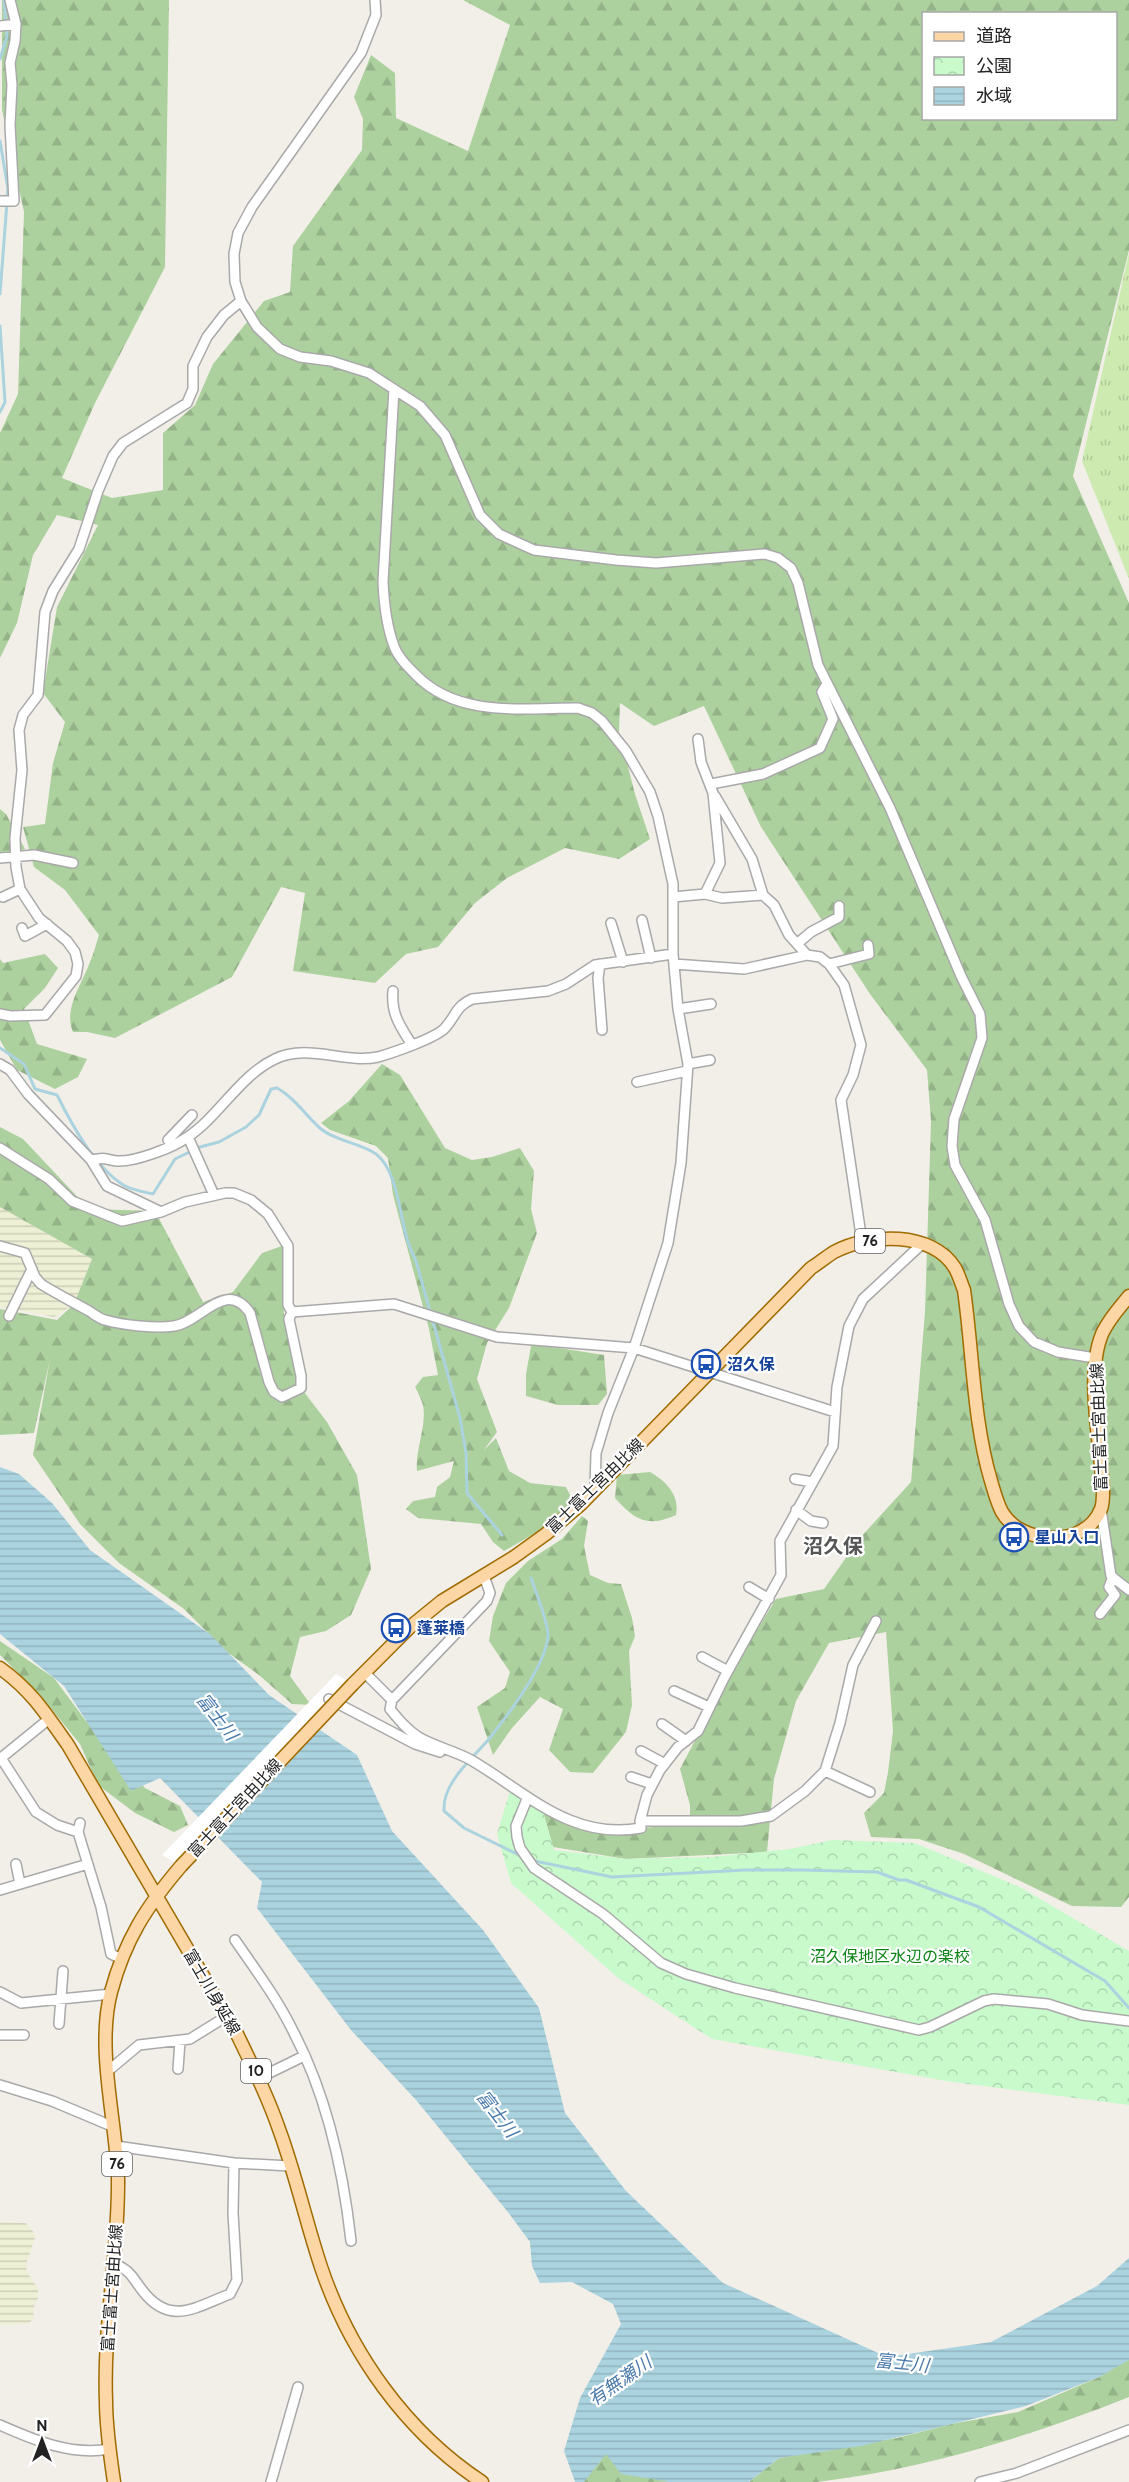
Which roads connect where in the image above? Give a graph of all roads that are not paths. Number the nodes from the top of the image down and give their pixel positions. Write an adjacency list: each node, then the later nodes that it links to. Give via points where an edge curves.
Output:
1 (10, 0): 3 (street)
2 (375, 0): 5 (street, via 376,15 361,53 252,207 238,233 235,282)
3 (7, 25): 4 (street, via 15,41 10,63 14,201)
4 (5, 201)
5 (241, 301): 6 (street, via 257,327 280,349 369,373); 10 (street, via 207,337 193,366 193,389 187,403 123,443 113,456 78,549 53,591 45,612 38,695 23,715 19,730 22,770)
6 (394, 389): 7 (street, via 420,406 445,435 480,515 499,534 534,550 656,563 750,554 778,558 790,568 798,583 818,665); 17 (street, via 382,582 394,646 403,662 425,684 455,700 486,708 578,708 592,713 626,751 650,792)
7 (827, 684): 9 (street, via 822,692 833,719 820,748 763,774); 57 (street, via 890,808 980,1014 982,1038 954,1119 952,1146 955,1165 985,1220 1009,1304 1019,1326 1034,1342 1058,1352)
8 (698, 739): 9 (street, via 701,762)
9 (712, 788): 14 (street, via 720,863); 15 (street, via 752,859)
10 (15, 855): 11 (street); 12 (street); 13 (street)
11 (0, 858)
12 (73, 863)
13 (20, 890): 16 (street); 21 (street)
14 (705, 894): 15 (street, via 722,898); 17 (street)
15 (763, 895): 23 (street)
16 (3, 897)
17 (674, 897): 27 (street)
18 (839, 906): 23 (street, via 839,917)
19 (642, 920): 26 (street)
20 (611, 922): 28 (street)
21 (47, 924): 22 (street, via 25,936); 34 (street, via 75,952 76,976 45,1015)
22 (22, 928)
23 (798, 943): 25 (street)
24 (868, 945): 30 (street, via 868,954)
25 (807, 956): 27 (street, via 744,969); 30 (street, via 820,957)
26 (651, 958): 27 (street); 28 (street)
27 (674, 959): 33 (street)
28 (623, 962): 29 (street)
29 (600, 964): 35 (street); 36 (street, via 548,991 472,999 461,1004 440,1033)
30 (829, 964): 49 (street, via 844,985 861,1045 842,1100)
31 (393, 991): 36 (street, via 395,1018)
32 (711, 1004): 33 (street)
33 (678, 1009): 39 (street)
34 (0, 1014)
35 (602, 1030)
36 (412, 1045): 42 (street, via 375,1057 302,1052 275,1059 247,1080)
37 (710, 1060): 39 (street)
38 (0, 1064): 46 (street)
39 (688, 1068): 40 (street); 56 (street, via 681,1163 668,1243)
40 (637, 1082)
41 (192, 1115): 43 (street)
42 (189, 1140): 43 (street); 47 (street)
43 (171, 1142): 44 (street); 46 (street, via 133,1159)
44 (158, 1143)
45 (0, 1148): 48 (street, via 49,1179 72,1201 102,1215 122,1221)
46 (96, 1159): 48 (street, via 106,1186)
47 (214, 1195): 48 (street); 54 (street, via 234,1193 251,1200 282,1233 288,1246 288,1305)
48 (161, 1212)
49 (862, 1242): 50 (main road, 富士富士宮由比線 / 76, via 890,1239); 58 (main road, 富士富士宮由比線 / 76, via 836,1251 811,1268)
50 (922, 1244): 59 (street, via 863,1299 849,1326); 63 (main road, 富士富士宮由比線 / 76, via 937,1250 955,1268 964,1290 987,1466 1001,1511 1012,1525 1035,1536 1053,1538 1080,1531)
51 (0, 1246): 52 (street, via 25,1253)
52 (32, 1269): 54 (street, via 41,1284 104,1320 176,1326 222,1300 245,1306 273,1392 282,1397 301,1388 289,1319); 55 (street)
53 (1129, 1296): 57 (main road, 富士富士宮由比線, via 1102,1333)
54 (292, 1312): 56 (street, via 394,1304 497,1337)
55 (9, 1316)
56 (634, 1348): 58 (street); 62 (street, via 596,1453)
57 (1095, 1358): 63 (main road, 富士富士宮由比線)
58 (710, 1371): 59 (street); 62 (main road, 富士富士宮由比線 / 76)
59 (835, 1412): 61 (street, via 833,1446)
60 (795, 1479): 61 (street)
61 (813, 1482): 64 (street)
62 (595, 1489): 68 (main road, 富士富士宮由比線 / 76, via 546,1534)
63 (1101, 1509): 69 (street)
64 (796, 1510): 65 (street, via 811,1521); 67 (street, via 780,1541)
65 (823, 1523)
66 (793, 1572): 67 (street)
67 (782, 1575): 72 (street)
68 (483, 1576): 78 (main road, 富士富士宮由比線 / 76, via 442,1601); 81 (street, via 490,1593 487,1601)
69 (1113, 1577): 71 (street); 73 (street, via 1109,1587 1115,1595)
70 (749, 1587): 72 (street)
71 (1129, 1590)
72 (769, 1599): 77 (street)
73 (1100, 1614)
74 (876, 1621): 90 (street, via 853,1665)
75 (702, 1657): 77 (street)
76 (0, 1668): 83 (main road, 富士川身延線 / 10, via 32,1696)
77 (728, 1671): 82 (street)
78 (364, 1672): 81 (street); 100 (main road, 富士富士宮由比線 / 76, bridge)
79 (674, 1691): 82 (street)
80 (329, 1699): 86 (street, via 415,1744 443,1753)
81 (392, 1700): 86 (street, via 390,1709 403,1725 420,1738)
82 (709, 1707): 85 (street, via 698,1731)
83 (49, 1719): 88 (street); 100 (main road, 富士川身延線 / 10, via 68,1745)
84 (662, 1724): 85 (street)
85 (686, 1741): 89 (street)
86 (448, 1749): 94 (street)
87 (641, 1751): 89 (street)
88 (1, 1757): 97 (street, via 36,1812 57,1825 79,1827)
89 (665, 1764): 92 (street)
90 (825, 1771): 93 (street); 95 (street, via 771,1816 741,1821)
91 (632, 1777): 92 (street)
92 (652, 1784): 95 (street)
93 (870, 1792)
94 (527, 1799): 95 (street, via 583,1825 606,1831 641,1828); 108 (street, via 516,1826 520,1848 534,1868 603,1914 661,1963 686,1974 919,2030 994,1999 1048,2004)
95 (640, 1821)
96 (16, 1864): 98 (street)
97 (88, 1864): 98 (street); 102 (street, via 111,1954)
98 (20, 1884): 99 (street)
99 (0, 1890)
100 (155, 1897): 102 (main road, 富士富士宮由比線 / 76, via 135,1928); 107 (main road, 富士川身延線 / 10)
101 (235, 1940): 113 (street, via 279,2005)
102 (122, 1959): 105 (main road, 富士富士宮由比線 / 76)
103 (63, 1971): 106 (street)
104 (0, 1992): 106 (street, via 21,2003)
105 (111, 1994): 106 (street); 115 (main road, 富士富士宮由比線 / 76)
106 (62, 1999): 109 (street)
107 (227, 2016): 112 (street); 116 (main road, 富士川身延線 / 10)
108 (1128, 2021)
109 (59, 2024)
110 (0, 2035): 111 (street)
111 (24, 2035)
112 (180, 2041): 114 (street); 115 (street, via 139,2046)
113 (304, 2056): 116 (street); 122 (street, via 334,2141)
114 (178, 2069)
115 (108, 2071): 118 (main road, 富士富士宮由比線 / 76)
116 (259, 2078): 121 (main road, 富士川身延線 / 10)
117 (0, 2085): 118 (street)
118 (114, 2127): 119 (main road, 富士富士宮由比線 / 76)
119 (116, 2146): 120 (street); 123 (main road, 富士富士宮由比線 / 76)
120 (234, 2163): 121 (street); 123 (street, via 237,2280 230,2294 178,2313 159,2307 128,2270)
121 (290, 2166): 130 (main road, 富士川身延線 / 10, via 322,2270 357,2347 407,2418)
122 (351, 2241)
123 (115, 2264): 127 (main road, 富士富士宮由比線 / 76, via 107,2358)
124 (298, 2387): 129 (street)
125 (0, 2425): 127 (street, via 50,2445 93,2452)
126 (1129, 2430): 131 (street)
127 (109, 2449): 128 (main road, 富士富士宮由比線 / 76)
128 (114, 2482)
129 (271, 2482)
130 (482, 2482)
131 (983, 2482)

